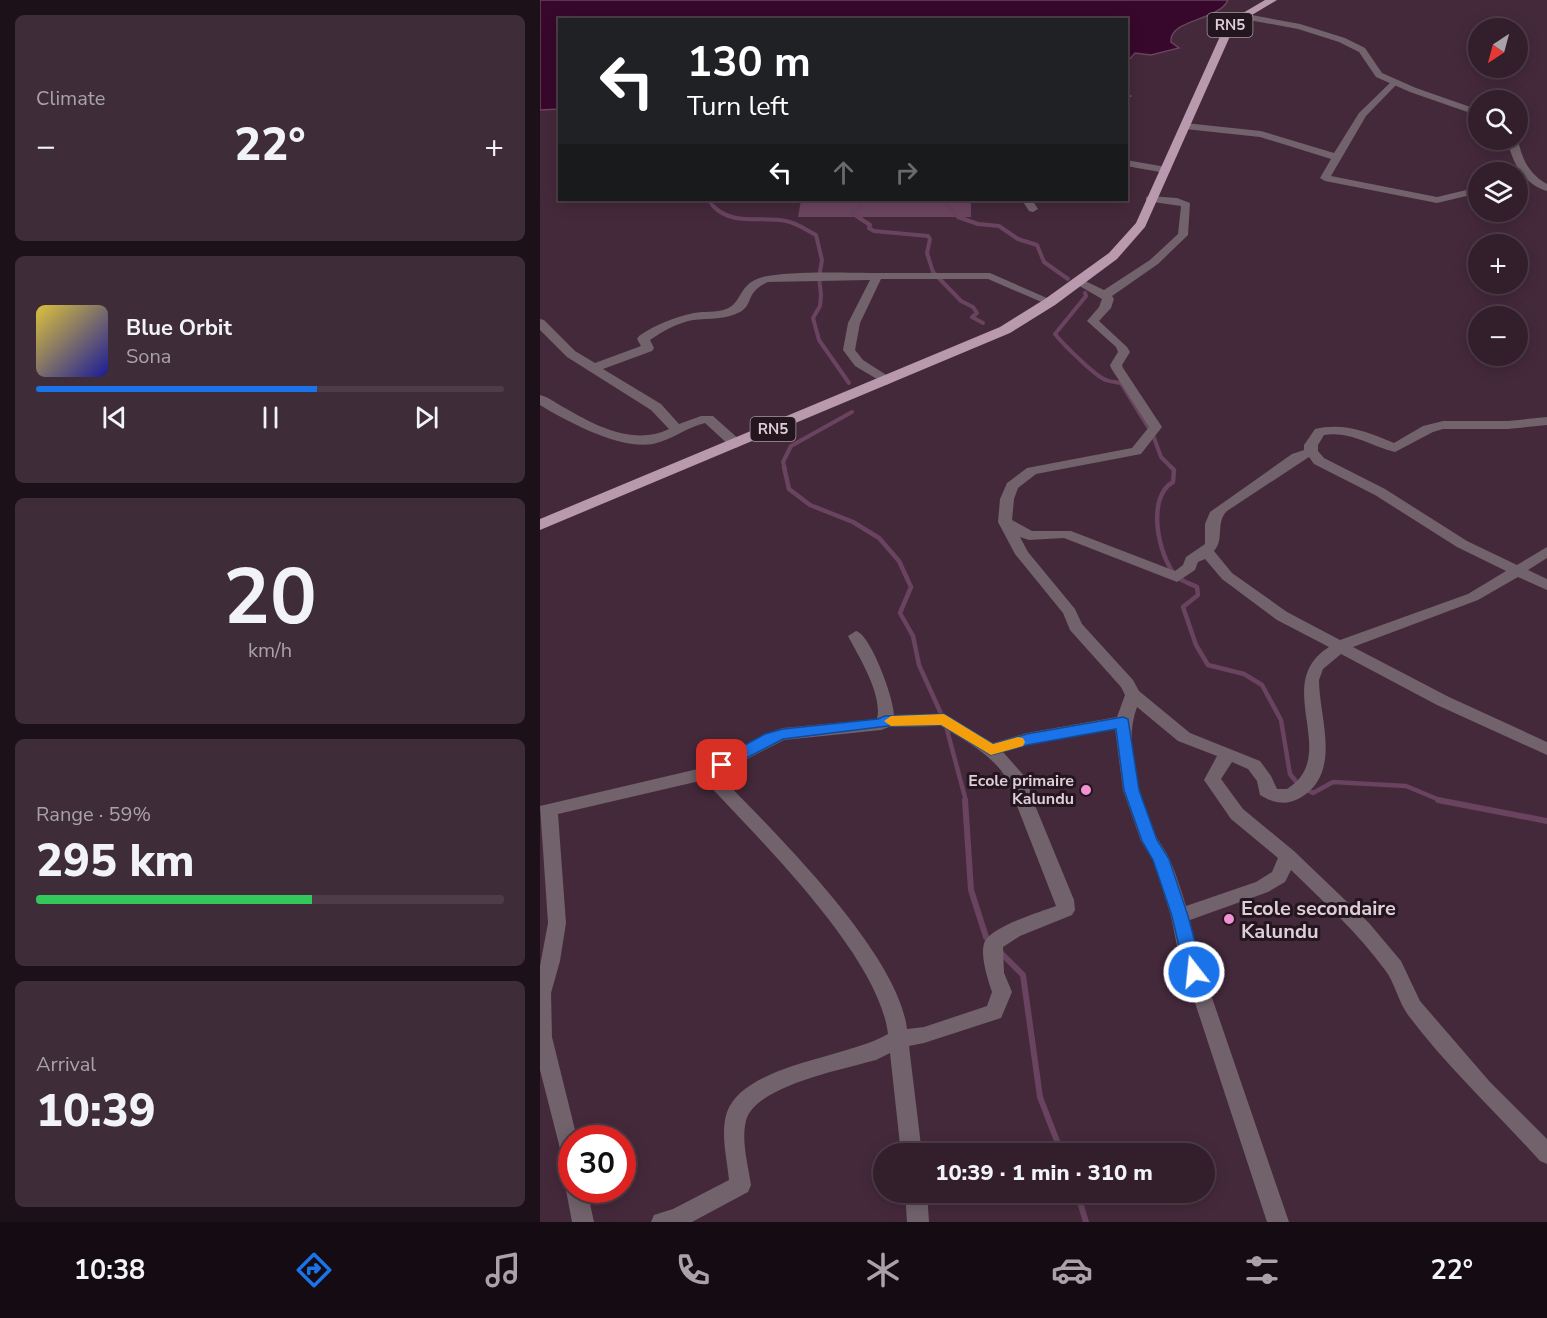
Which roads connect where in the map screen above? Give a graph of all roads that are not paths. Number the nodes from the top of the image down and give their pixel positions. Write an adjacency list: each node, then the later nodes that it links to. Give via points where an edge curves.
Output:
1 (1272, 0): 2 (highway, RN5)
2 (1241, 16): 3 (street, via 1342,40 1362,50 1379,75); 5 (highway, RN5, via 1231,23)
3 (1393, 82): 4 (street); 6 (street, via 1362,115)
4 (1468, 109)
5 (1185, 126): 6 (street, via 1261,134); 8 (highway, RN5)
6 (1336, 157): 11 (street, via 1325,178 1333,181 1437,200)
7 (1128, 163): 8 (street)
8 (1166, 170): 12 (highway, RN5)
9 (1528, 179): 10 (street)
10 (1547, 188)
11 (1468, 193)
12 (1150, 199): 14 (highway, RN5, via 1141,225 1126,243); 15 (street, via 1186,205 1183,234 1154,262)
13 (876, 276): 16 (street, via 990,276); 18 (street, via 768,279 754,284 734,312 666,325 643,339 648,348); 19 (street, via 854,322 849,350 860,363)
14 (1077, 281): 15 (street); 16 (highway, RN5)
15 (1105, 295): 25 (street, via 1109,302 1093,321 1122,348 1117,368 1152,433 1136,451 1032,471 1012,486)
16 (1050, 302): 19 (highway, RN5, via 1005,330)
17 (540, 323): 18 (street, via 571,354)
18 (594, 368): 22 (street, via 650,402)
19 (887, 381): 23 (highway, RN5)
20 (540, 399): 22 (street, via 572,418 625,437 650,441)
21 (1547, 421): 24 (street, via 1443,425 1395,448 1351,431 1331,430 1314,438)
22 (678, 430): 23 (street, via 708,419)
23 (736, 444): 26 (highway, RN5)
24 (1311, 452): 28 (street, via 1297,456 1222,508 1212,524 1212,545); 29 (street, via 1319,461 1380,492 1462,544)
25 (1005, 522): 28 (street, via 1029,536 1066,534 1177,576 1190,567 1191,560); 33 (street, via 1022,554 1070,612 1075,626)
26 (540, 525)
27 (1547, 552): 29 (street)
28 (1204, 553): 32 (street, via 1216,560 1227,576 1282,616)
29 (1517, 570): 30 (street); 32 (street, via 1456,604)
30 (1547, 585)
31 (856, 636): 34 (street, via 874,671 887,713)
32 (1341, 648): 36 (street, via 1432,696); 38 (street, via 1316,668 1312,679 1318,743 1308,784 1288,798 1277,798 1266,791 1265,780 1254,765)
33 (1133, 695): 35 (street); 38 (street, via 1184,736)
34 (885, 721): 37 (street, via 944,720); 39 (street, via 783,734)
35 (1123, 722): 37 (street); 42 (street, via 1131,790)
36 (1547, 749)
37 (991, 750): 43 (street, via 1019,779 1066,910 1013,930 993,944 995,973 1002,992 994,1012 924,1035)
38 (1229, 754): 41 (street, via 1212,780 1237,814)
39 (707, 773): 40 (street); 43 (street, via 794,865 854,939 889,997 896,1017)
40 (544, 811): 44 (street, via 557,923 541,993 542,1037)
41 (1288, 856): 42 (street, via 1279,877 1262,887); 46 (street, via 1362,928 1394,967 1413,1007)
42 (1180, 916): 52 (street, via 1191,962)
43 (897, 1039): 45 (street); 50 (street, via 876,1051 776,1080 756,1092 737,1113 734,1129 740,1185 676,1219)
44 (563, 1125)
45 (911, 1143)
46 (1547, 1154)
47 (579, 1203): 49 (street)
48 (917, 1203): 51 (street)
49 (583, 1222)
50 (662, 1222)
51 (918, 1222)
52 (1278, 1222)

